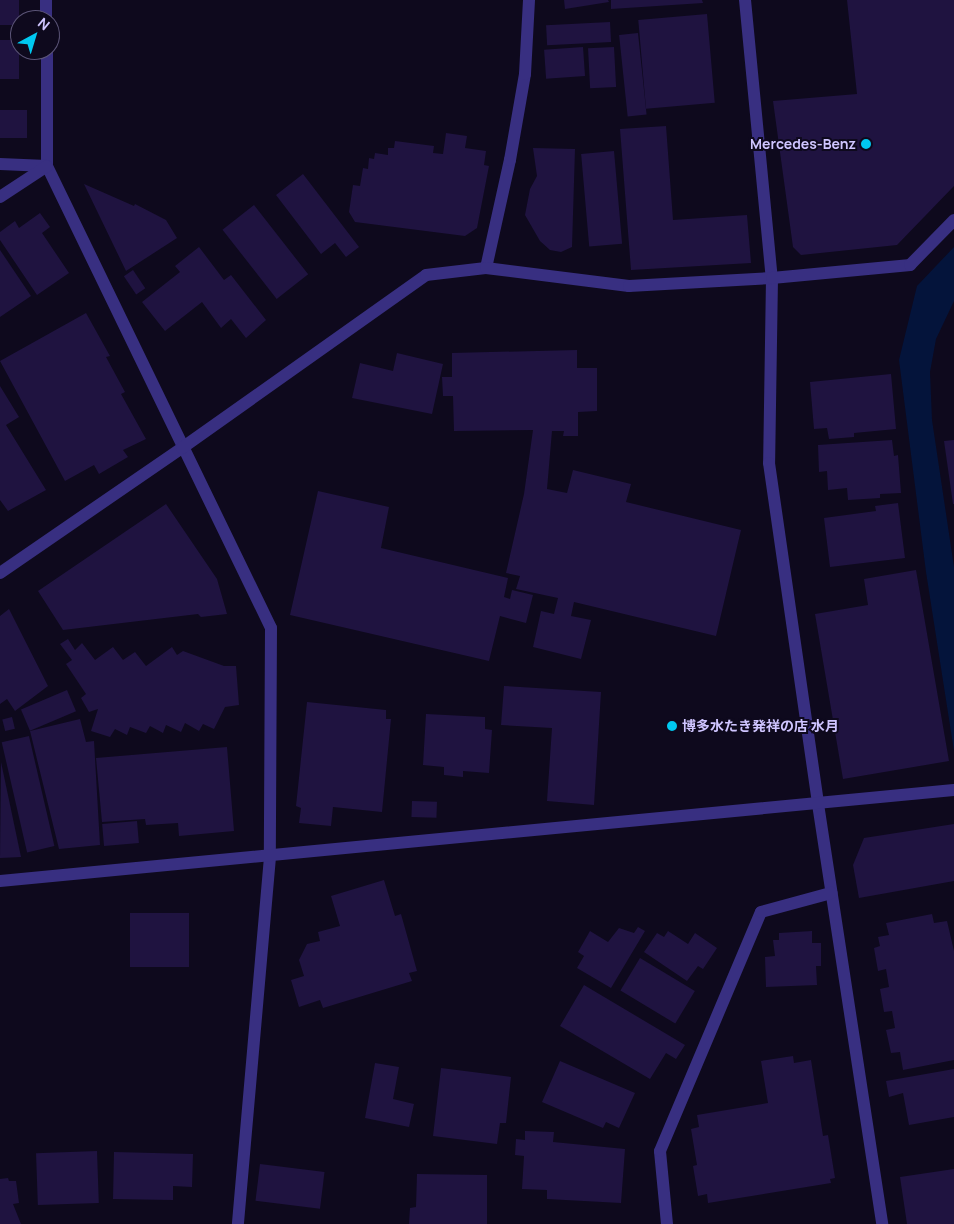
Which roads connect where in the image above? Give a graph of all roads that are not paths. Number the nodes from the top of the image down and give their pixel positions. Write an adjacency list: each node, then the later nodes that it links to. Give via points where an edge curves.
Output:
1 (529, 0): 8 (street, via 525,74)
2 (745, 0): 9 (street)
3 (46, 60): 5 (street)
4 (0, 164): 5 (street)
5 (47, 166): 6 (street); 10 (street)
6 (0, 197)
7 (954, 220): 9 (street, via 910,265)
8 (486, 268): 9 (street, via 629,286); 10 (street, via 426,275)
9 (772, 278): 13 (street, via 769,463)
10 (182, 448): 11 (street); 14 (street, via 271,628)
11 (0, 573)
12 (954, 790): 13 (street)
13 (818, 804): 14 (street); 16 (street)
14 (270, 857): 15 (street); 17 (street)
15 (0, 880)
16 (831, 893): 18 (street, via 761,912 660,1151); 19 (street)
17 (238, 1224)
18 (667, 1224)
19 (882, 1224)

